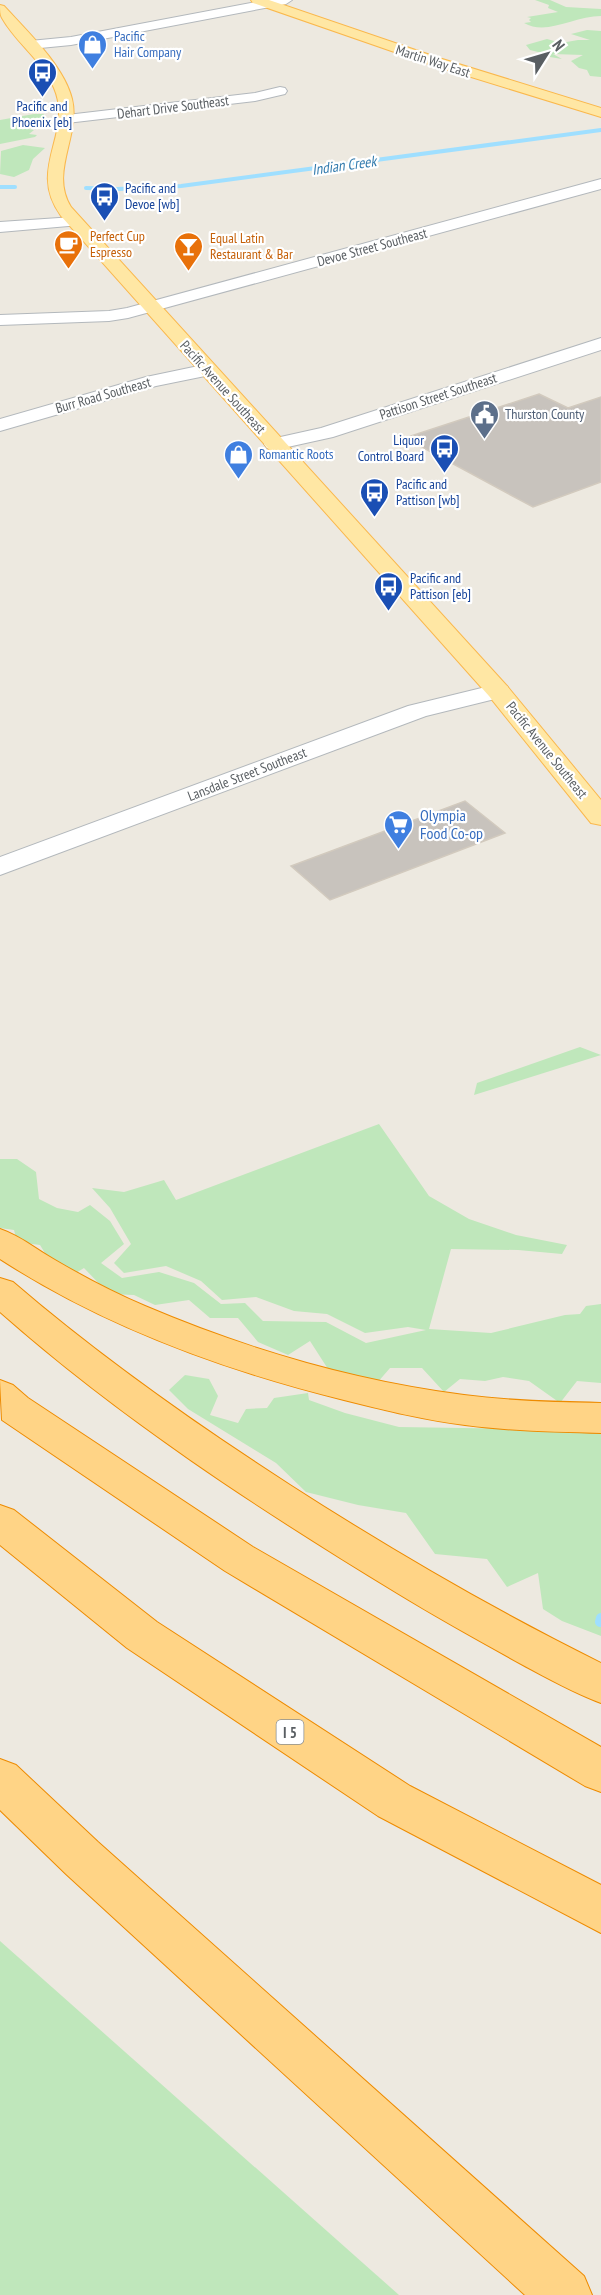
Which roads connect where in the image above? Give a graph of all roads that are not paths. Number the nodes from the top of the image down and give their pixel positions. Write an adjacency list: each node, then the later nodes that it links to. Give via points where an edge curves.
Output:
1 (286, 0): 2 (street)
2 (262, 2): 5 (street); 8 (main road, Martin Way East)
3 (170, 6): 5 (street)
4 (0, 9): 6 (main road, Pacific Avenue Southeast)
5 (197, 16): 6 (street)
6 (30, 45): 9 (main road, Pacific Avenue Southeast, via 62,91)
7 (280, 91): 9 (street, Dehart Drive Southeast)
8 (601, 113)
9 (67, 119): 11 (main road, Pacific Avenue Southeast, via 55,177 60,203)
10 (601, 184): 13 (street, Devoe Street Southeast)
11 (74, 222): 12 (street); 13 (main road, Pacific Avenue Southeast)
12 (0, 227)
13 (151, 307): 14 (street, Devoe Street Southeast, via 109,316); 16 (main road, Pacific Avenue Southeast)
14 (0, 320)
15 (601, 344): 18 (street, Pattison Street Southeast, via 326,432)
16 (208, 370): 17 (street, Burr Road Southeast, via 153,381); 18 (main road, Pacific Avenue Southeast)
17 (0, 425)
18 (274, 444): 19 (main road, Pacific Avenue Southeast)
19 (498, 691): 20 (main road, Pacific Avenue Southeast); 21 (street, Lansdale Street Southeast, via 417,711)
20 (601, 817)
21 (0, 867)
22 (0, 1242): 25 (highway, via 67,1282 150,1323 312,1379 477,1412)
23 (0, 1291): 27 (highway, via 112,1382 198,1445 336,1536 521,1645)
24 (0, 1395): 28 (highway, via 15,1409 239,1559)
25 (601, 1418)
26 (0, 1522): 30 (highway, I 5, via 142,1635 394,1801)
27 (601, 1684)
28 (601, 1771)
29 (0, 1780): 31 (highway)
30 (601, 1910)
31 (565, 2295)

